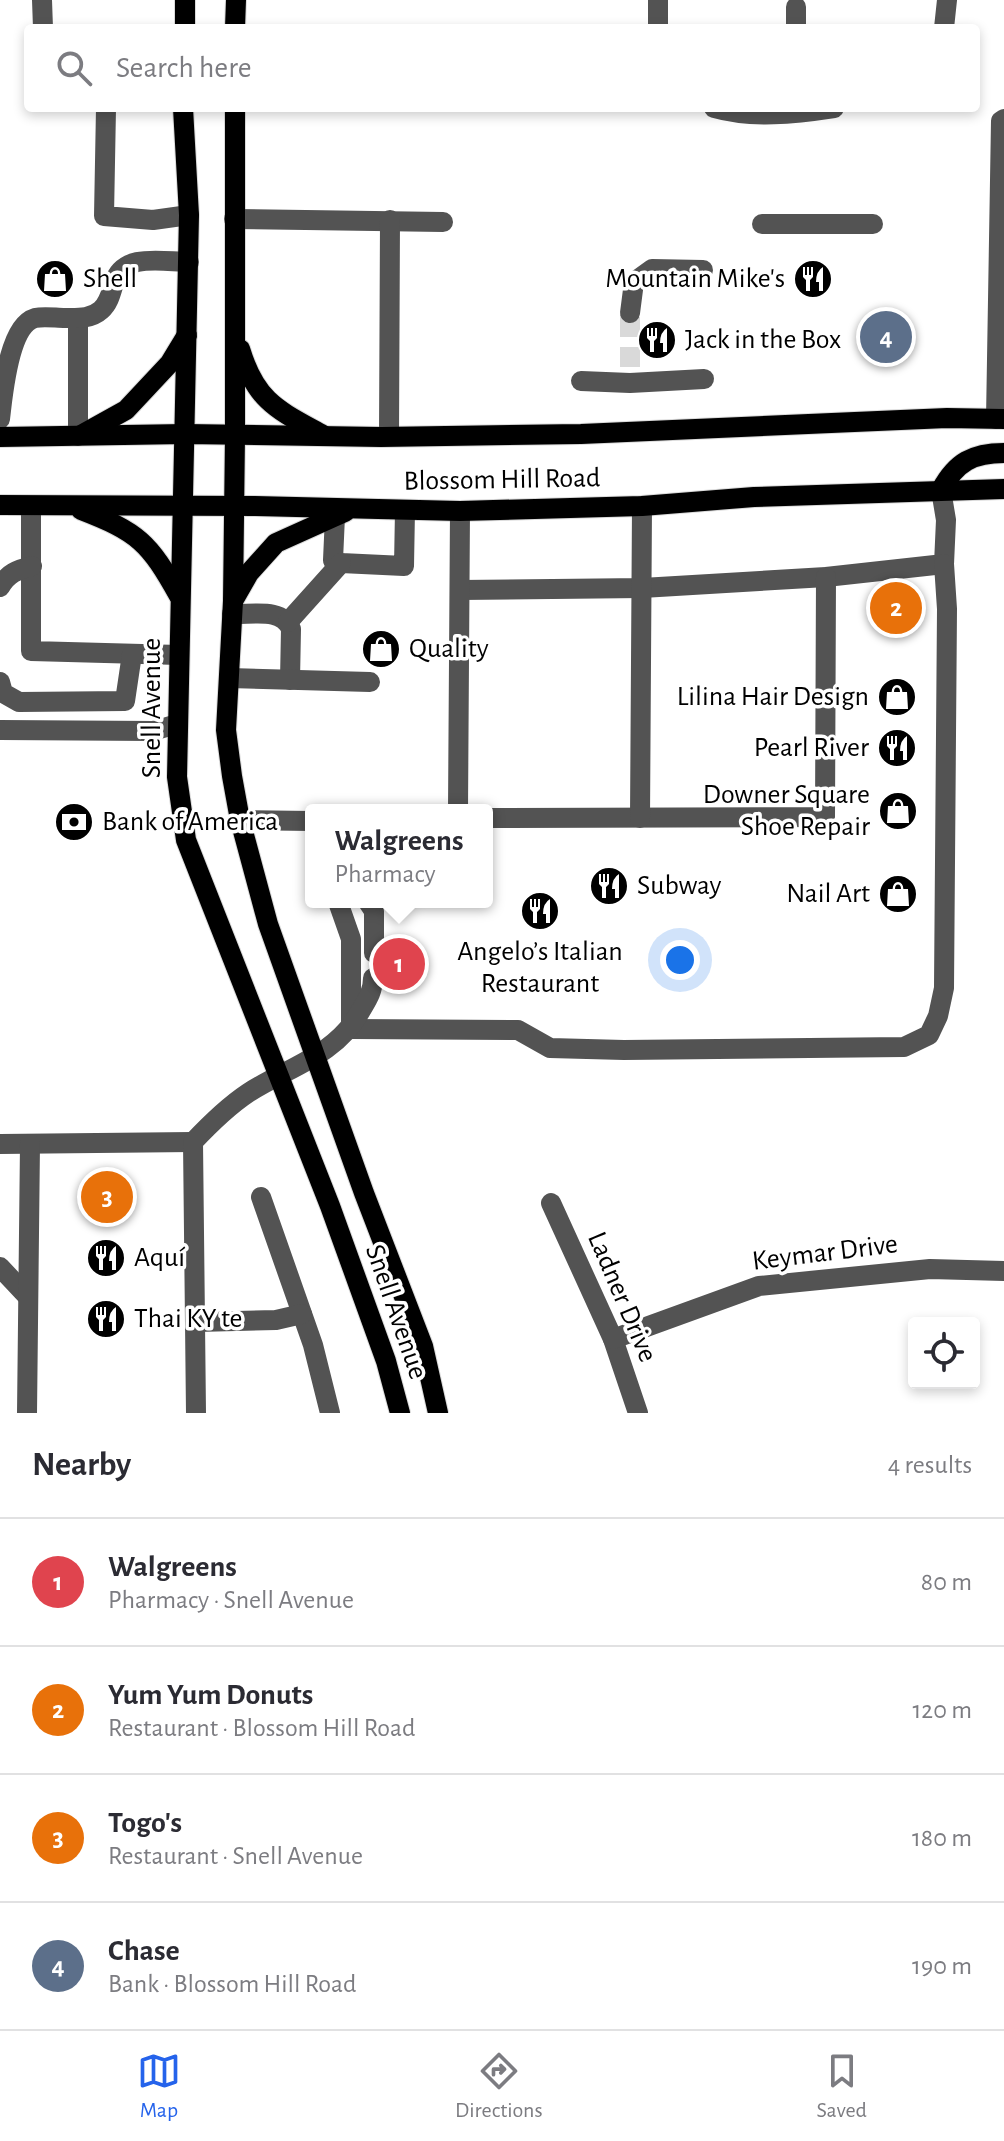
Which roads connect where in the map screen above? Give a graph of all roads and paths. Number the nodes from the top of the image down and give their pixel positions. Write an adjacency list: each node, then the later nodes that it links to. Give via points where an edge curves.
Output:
1 (42, 0): 7 (street)
2 (185, 0): 8 (main road)
3 (236, 0): 9 (main road)
4 (658, 0): 10 (street)
5 (947, 0): 12 (street)
6 (796, 7): 11 (street)
7 (43, 24)
8 (185, 24)
9 (235, 24)
10 (658, 24)
11 (796, 24)
12 (944, 24)
13 (106, 112): 17 (street, via 104,216 153,220)
14 (182, 112): 17 (main road, Snell Avenue)
15 (235, 112): 18 (main road, Snell Avenue)
16 (1004, 119): 33 (street)
17 (189, 215): 23 (main road, Snell Avenue)
18 (234, 219): 19 (street); 27 (main road, Snell Avenue)
19 (390, 220): 20 (street); 38 (street)
20 (443, 222)
21 (762, 224): 22 (street)
22 (873, 224)
23 (189, 262): 26 (street, via 131,262 121,268 101,310); 28 (main road, Snell Avenue)
24 (703, 270): 25 (street, via 652,269 634,282)
25 (630, 313)
26 (78, 318): 29 (street, via 37,317); 36 (street)
27 (235, 333): 35 (main road, Snell Avenue); 37 (main road, via 245,365 268,404)
28 (188, 334): 34 (main road, Snell Avenue); 36 (main road, via 170,363 126,410)
29 (8, 341): 32 (street)
30 (704, 379): 31 (street, via 630,375)
31 (581, 381)
32 (0, 419)
33 (1000, 419): 38 (main road, Blossom Hill Road)
34 (185, 434): 35 (main road, Blossom Hill Road); 36 (main road, Blossom Hill Road); 46 (main road, Snell Avenue)
35 (235, 435): 37 (main road, Blossom Hill Road); 47 (main road, Snell Avenue)
36 (78, 436): 39 (main road, Blossom Hill Road)
37 (326, 436): 38 (main road, Blossom Hill Road)
38 (389, 436)
39 (0, 437)
40 (1004, 453): 42 (main road, via 968,459)
41 (1004, 489): 42 (main road, Blossom Hill Road)
42 (941, 490): 48 (main road, Blossom Hill Road); 53 (street)
43 (0, 505): 45 (main road, Blossom Hill Road)
44 (69, 505): 45 (main road, Blossom Hill Road); 46 (main road, Blossom Hill Road); 59 (main road, via 118,524 148,546)
45 (31, 506): 54 (street)
46 (183, 506): 47 (main road, Blossom Hill Road); 59 (main road, Snell Avenue)
47 (234, 506): 51 (main road, Blossom Hill Road); 60 (main road, Snell Avenue)
48 (642, 506): 50 (main road, Blossom Hill Road); 57 (street)
49 (405, 510): 50 (main road, Blossom Hill Road); 51 (main road, Blossom Hill Road); 52 (street, via 404,566)
50 (460, 511): 58 (street)
51 (344, 512): 52 (street, via 333,560); 60 (main road, via 276,543 249,573)
52 (341, 563): 61 (street)
53 (944, 564): 55 (street); 79 (street, via 944,988 929,1035 904,1047 624,1050 550,1048 518,1030)
54 (32, 566): 56 (street, via 6,577); 62 (street, via 31,651)
55 (826, 577): 57 (street); 72 (street, via 825,817)
56 (0, 587)
57 (642, 588): 58 (street); 72 (street)
58 (460, 590): 70 (street)
59 (181, 598): 63 (main road, Snell Avenue)
60 (232, 608): 61 (street, via 281,616); 64 (main road, Snell Avenue)
61 (288, 622): 65 (street)
62 (132, 654): 63 (street); 66 (street, via 125,701 19,702 3,693)
63 (179, 655): 68 (main road, Snell Avenue)
64 (229, 678): 65 (street); 73 (main road, Snell Avenue, via 226,730)
65 (290, 680): 67 (street)
66 (0, 682)
67 (370, 682)
68 (177, 724): 69 (street, via 153,731); 81 (main road, Snell Avenue, via 177,777 186,840)
69 (0, 730)
70 (458, 804)
71 (493, 818): 72 (street)
72 (640, 818)
73 (240, 820): 74 (street); 80 (main road, Snell Avenue, via 268,924)
74 (305, 822)
75 (340, 908): 79 (street, via 351,939)
76 (372, 908): 77 (street)
77 (374, 953)
78 (373, 978): 79 (street, via 373,990)
79 (351, 1029): 80 (street)
80 (315, 1056): 81 (street); 93 (main road, Snell Avenue, via 423,1346)
81 (280, 1076): 82 (street, via 214,1118); 97 (main road, Snell Avenue, via 386,1361)
82 (193, 1142): 84 (street); 91 (street)
83 (0, 1144): 84 (street)
84 (30, 1144): 89 (street)
85 (261, 1197): 90 (street)
86 (551, 1203): 92 (street, Ladner Drive)
87 (0, 1267): 89 (street)
88 (1004, 1271): 92 (street, Keymar Drive, via 930,1269 759,1286)
89 (28, 1297): 94 (street)
90 (302, 1314): 91 (street, via 276,1320); 96 (street)
91 (197, 1322): 95 (street)
92 (613, 1339): 98 (street, Ladner Drive)
93 (438, 1410)
94 (27, 1413)
95 (196, 1413)
96 (330, 1413)
97 (400, 1413)
98 (638, 1413)

